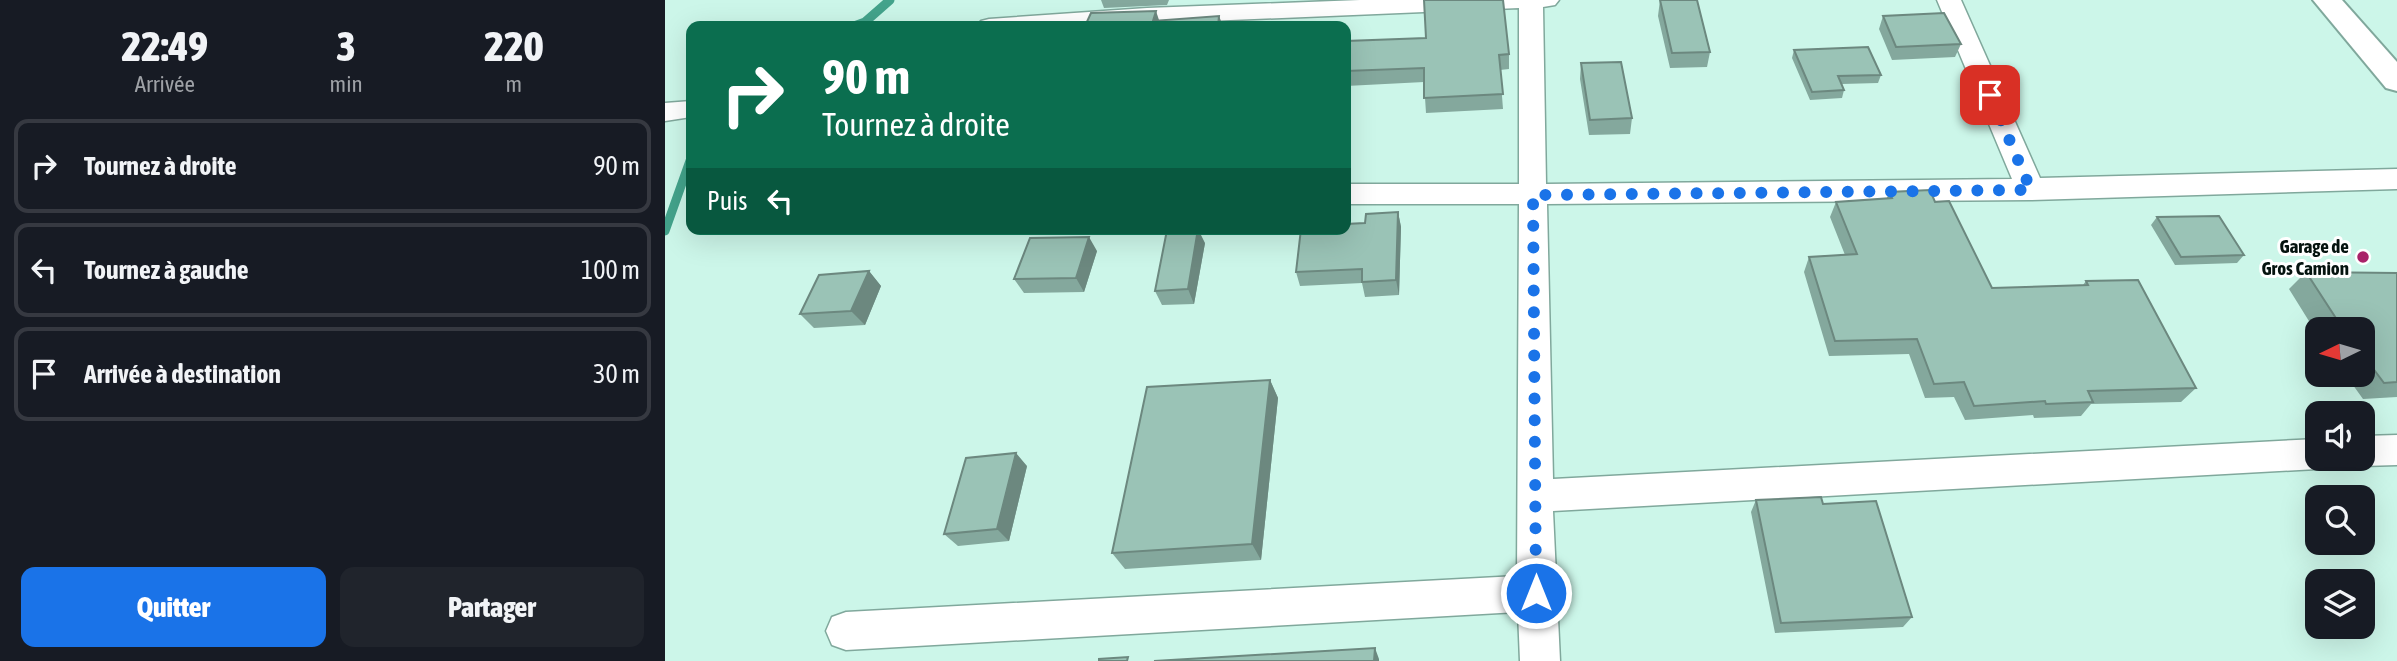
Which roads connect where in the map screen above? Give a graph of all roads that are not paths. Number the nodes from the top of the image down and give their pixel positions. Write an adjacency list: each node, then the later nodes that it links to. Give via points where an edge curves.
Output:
1 (1531, 0): 2 (street); 5 (street); 12 (street)
2 (1547, 0)
3 (1948, 0): 10 (street)
4 (2327, 0): 6 (street)
5 (1061, 21)
6 (2397, 81)
7 (686, 110): 8 (street)
8 (665, 112)
9 (2397, 179): 10 (street)
10 (2031, 190): 12 (street)
11 (1351, 194): 12 (street)
12 (1533, 195): 16 (street)
13 (2397, 450): 14 (street)
14 (2375, 451)
15 (2305, 455): 16 (street)
16 (1537, 496): 17 (street)
17 (1536, 593): 18 (street); 19 (street)
18 (846, 631)
19 (1541, 661)

